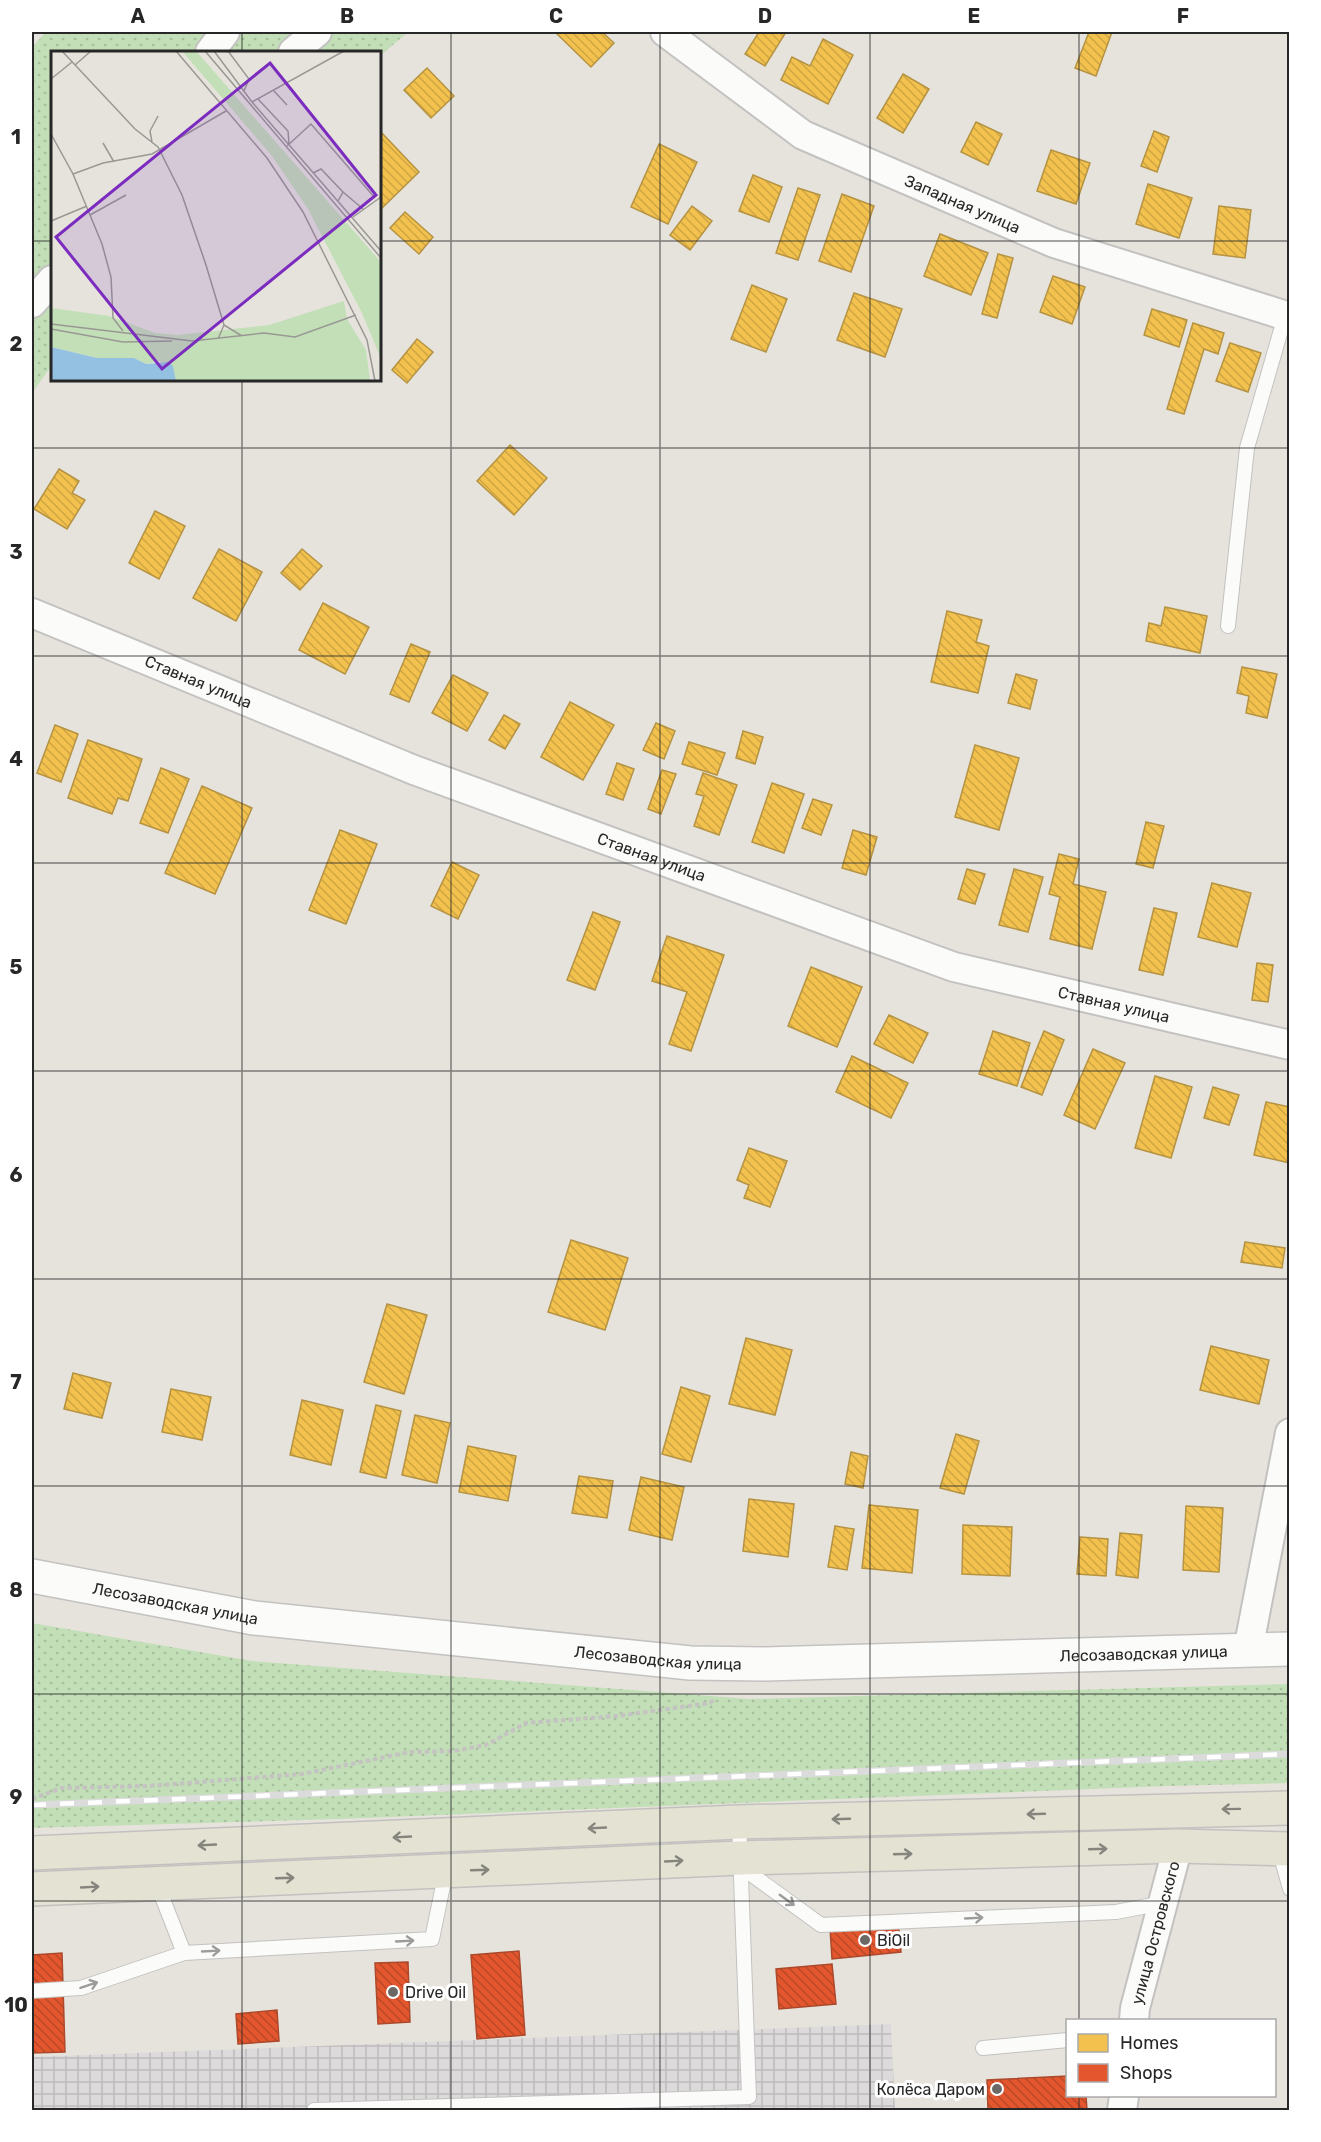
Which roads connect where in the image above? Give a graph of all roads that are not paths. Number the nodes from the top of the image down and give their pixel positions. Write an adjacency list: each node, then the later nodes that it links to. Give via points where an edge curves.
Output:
1 (225, 32): 4 (street)
2 (317, 32): 5 (street)
3 (665, 32): 8 (street, Западная улица, via 803,135 1054,243)
4 (211, 51)
5 (294, 51)
6 (51, 281): 7 (street)
7 (32, 303)
8 (1287, 317): 10 (lane, via 1247,448)
9 (32, 613): 11 (street, Ставная улица, via 414,770 954,967)
10 (1228, 626)
11 (1290, 1045)
12 (1290, 1433): 15 (street)
13 (32, 1576): 15 (street, Лесозаводская улица, via 254,1618 690,1663 765,1665)
14 (1290, 1649): 15 (street, Лесозаводская улица)
15 (1248, 1650)
16 (1290, 1808): 17 (main road, one-way to 17)
17 (739, 1822): 20 (main road, one-way to 20); 21 (lane)
18 (1178, 1846): 19 (main road); 21 (main road, one-way to 18); 26 (street, улица Островского)
19 (1285, 1849): 25 (lane)
20 (32, 1853)
21 (740, 1862): 22 (main road, one-way to 21); 26 (lane, one-way to 26, via 821,1925 1116,1912); 32 (lane, via 749,2097)
22 (446, 1871): 23 (main road, one-way to 22); 27 (lane, one-way to 22, via 432,1939)
23 (158, 1884): 24 (main road, one-way to 23); 27 (lane)
24 (32, 1889)
25 (1290, 1889)
26 (1163, 1903): 29 (street, улица Островского)
27 (184, 1953): 28 (lane, one-way to 27, via 81,1988)
28 (32, 1991)
29 (1134, 2019)
30 (1066, 2040): 31 (lane)
31 (983, 2048)
32 (314, 2110)

